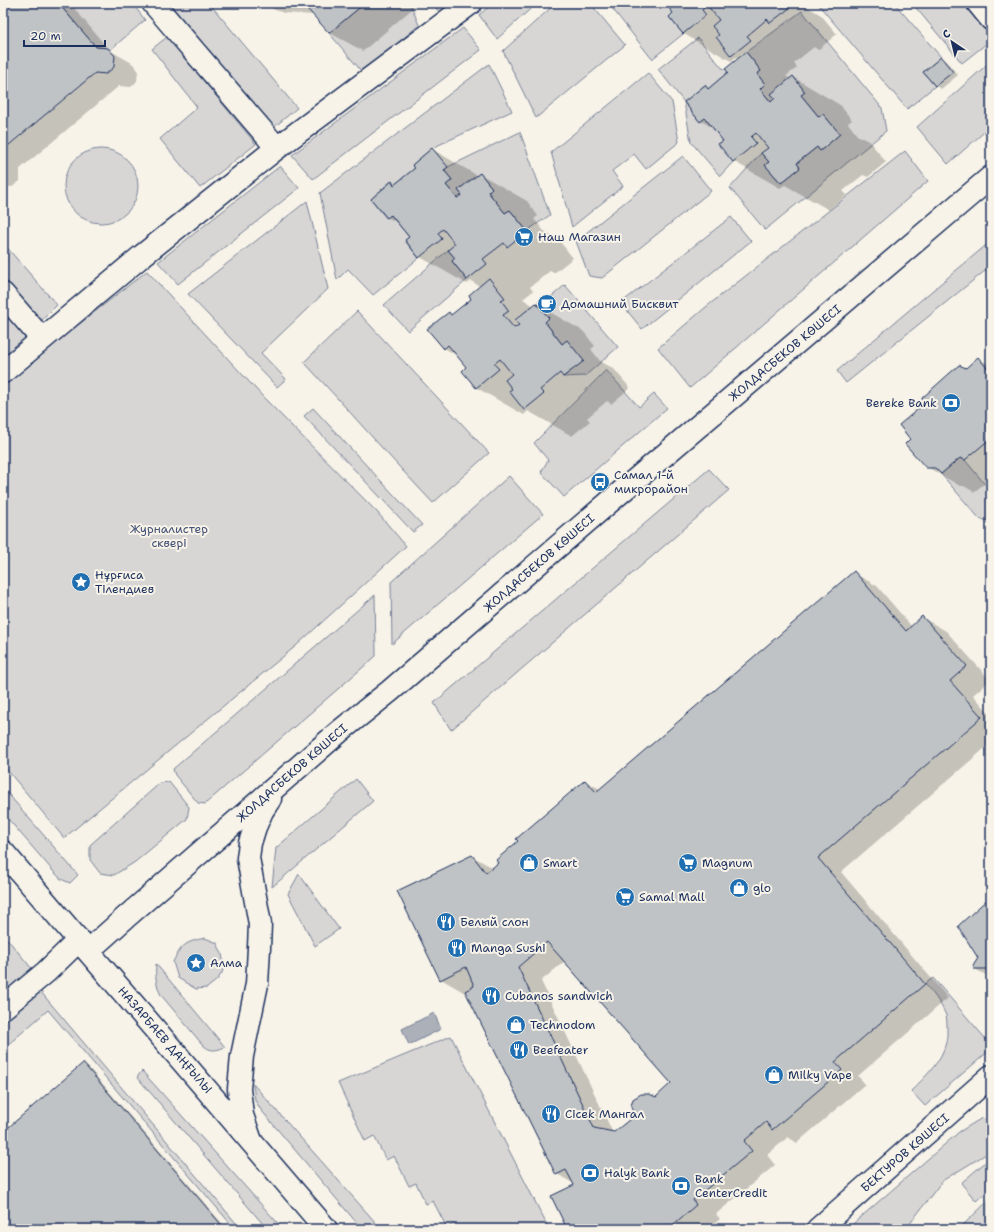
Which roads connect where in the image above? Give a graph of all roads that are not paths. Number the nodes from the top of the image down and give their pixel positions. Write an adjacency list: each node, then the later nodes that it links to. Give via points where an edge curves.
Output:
1 (153, 3): 5 (street)
2 (471, 3): 5 (street)
3 (978, 3): 4 (street)
4 (991, 19)
5 (277, 148): 8 (street)
6 (991, 177): 10 (street, ЖОЛДАСБЕКОВ КӨШЕСІ)
7 (3, 294): 8 (street)
8 (42, 339): 9 (street)
9 (3, 372)
10 (282, 781): 12 (street, ЖОЛДАСБЕКОВ КӨШЕСІ, via 125,918); 15 (street, via 262,811 250,843 248,858 260,924 257,984 242,1056 239,1089 242,1115)
11 (3, 852): 12 (street, НАЗАРБАЕВ ДАҢҒЫЛЫ)
12 (84, 946): 13 (street, ЖОЛДАСБЕКОВ КӨШЕСІ, via 46,972); 15 (street, НАЗАРБАЕВ ДАҢҒЫЛЫ)
13 (3, 1008)
14 (991, 1076): 17 (street, БЕКТУРОВ КӨШЕСІ)
15 (251, 1141): 16 (street, НАЗАРБАЕВ ДАҢҒЫЛЫ)
16 (326, 1229)
17 (818, 1229)

